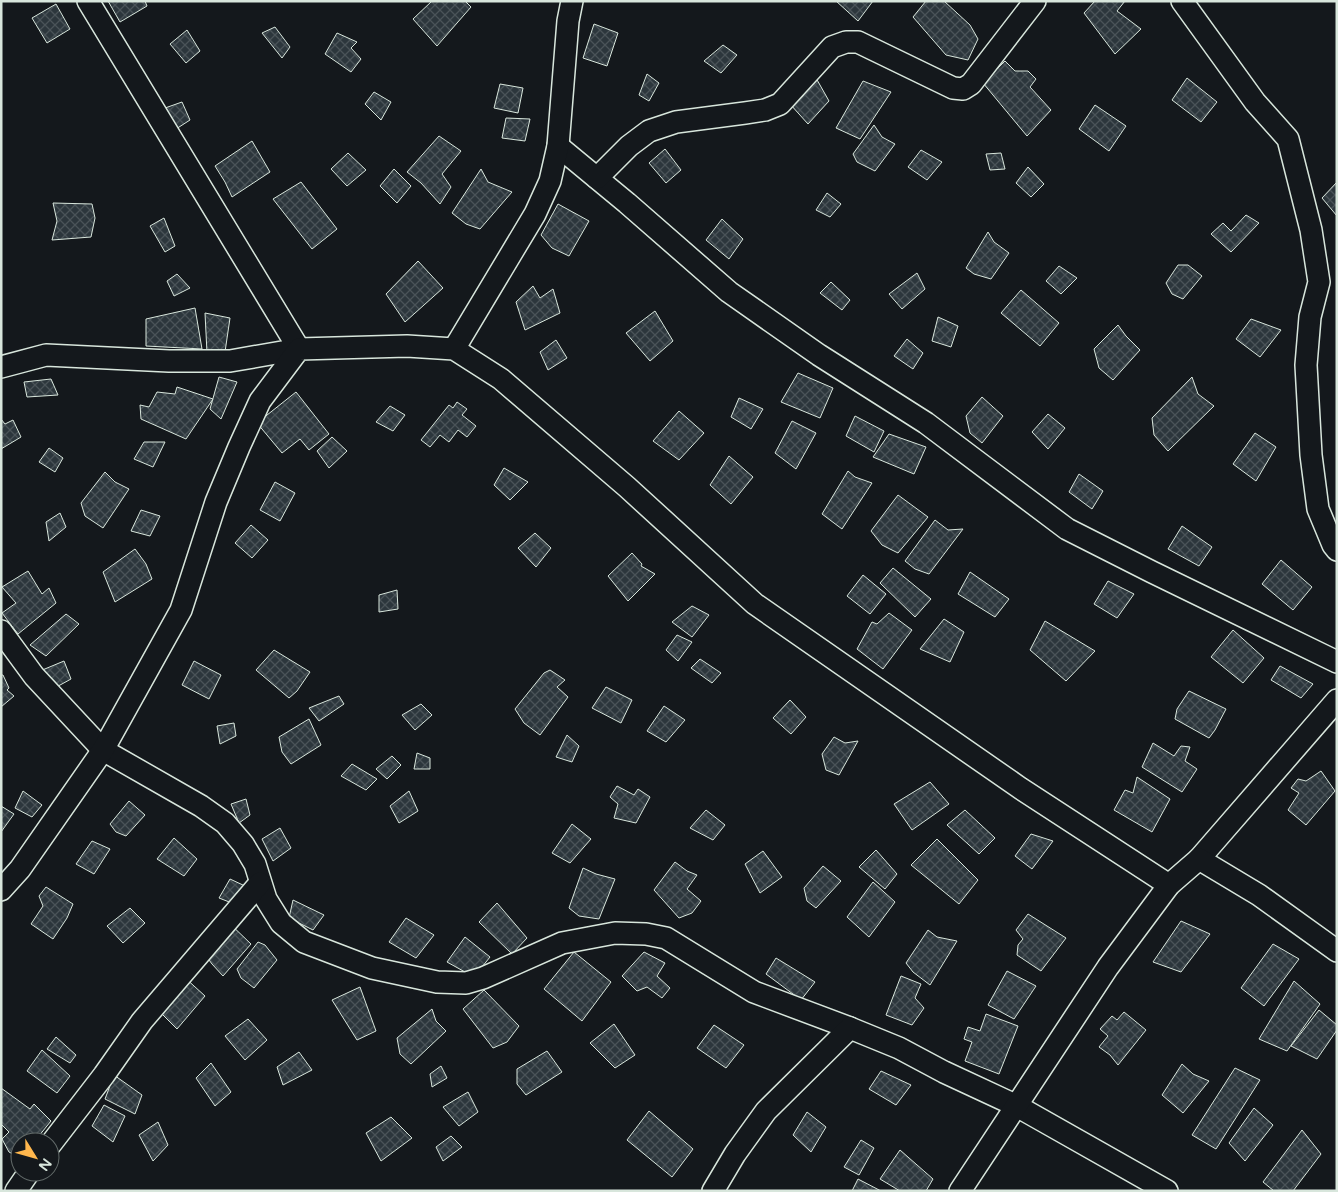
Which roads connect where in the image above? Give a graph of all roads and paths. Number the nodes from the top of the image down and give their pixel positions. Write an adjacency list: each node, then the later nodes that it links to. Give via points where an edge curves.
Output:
1 (88, 1): 7 (street)
2 (572, 1): 5 (street)
3 (1035, 1): 6 (street, via 971,84 963,89 953,88 858,42 846,42 832,47 780,104 765,110 676,122 649,132 628,146)
4 (1182, 1): 10 (street, via 1255,102 1288,139 1311,230 1319,282 1310,317 1306,365 1311,455 1318,509)
5 (558, 146): 6 (street); 8 (street, via 550,181 535,214)
6 (597, 178): 12 (street, via 729,292 819,355 926,423 1067,528)
7 (299, 349): 8 (street, via 407,346); 9 (street, via 230,361 46,355); 14 (street, via 260,401 216,502 181,610)
8 (454, 350): 17 (street, via 502,379 627,486 755,604 1020,788)
9 (1, 367)
10 (1337, 550)
11 (1, 631): 14 (street, via 34,676)
12 (1337, 662)
13 (1337, 700): 15 (street)
14 (103, 750): 16 (street, via 225,823 255,864); 18 (street, via 20,869)
15 (1199, 859): 17 (street); 19 (street, via 1259,895)
16 (260, 883): 20 (street, via 281,923 304,942 372,968 437,982 466,983 562,943 615,933 646,934 666,938 754,992); 22 (street, via 142,1021)
17 (1169, 885): 21 (street, via 1108,967)
18 (1, 890)
19 (1337, 951)
20 (850, 1028): 21 (street, via 899,1048); 23 (street, via 766,1111)
21 (1015, 1105): 24 (street); 25 (street)
22 (60, 1132)
23 (713, 1191)
24 (960, 1191)
25 (1167, 1191)

